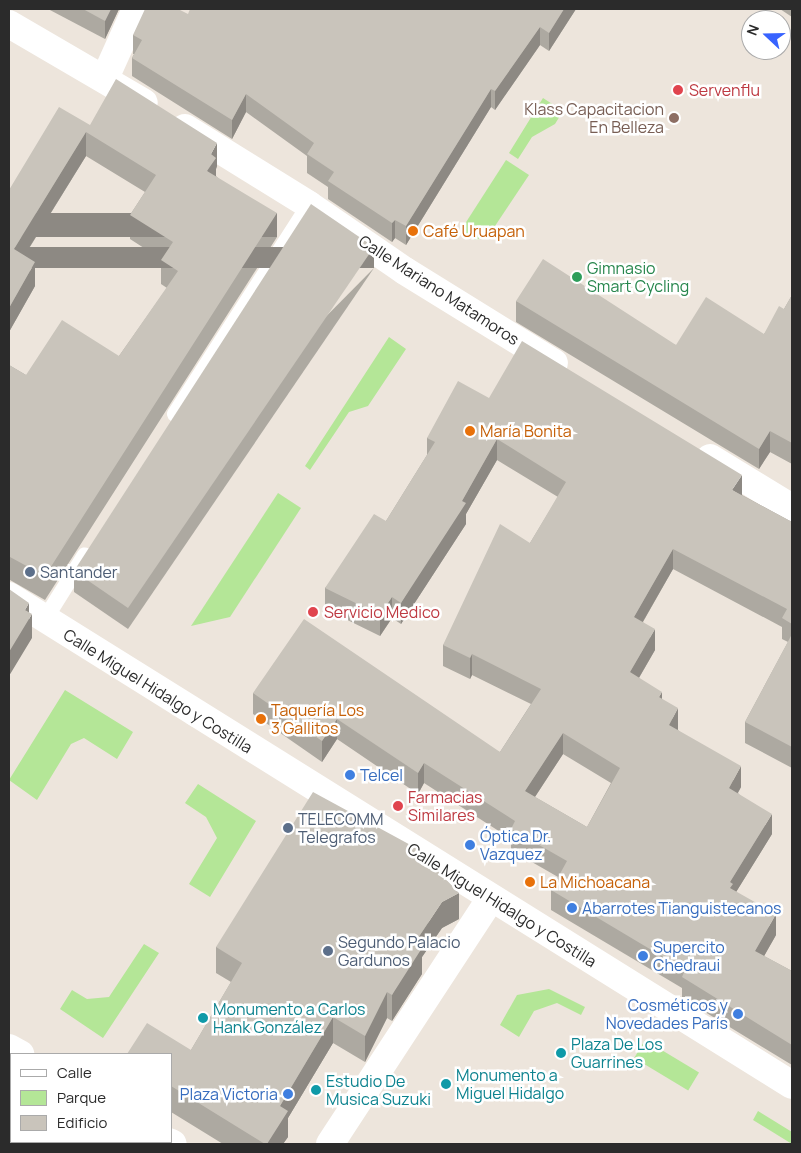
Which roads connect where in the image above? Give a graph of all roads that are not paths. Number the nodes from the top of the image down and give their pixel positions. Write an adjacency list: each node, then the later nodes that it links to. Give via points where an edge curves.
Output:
1 (136, 9): 3 (street)
2 (9, 24): 3 (street, Calle Mariano Matamoros)
3 (105, 78): 4 (street, Calle Mariano Matamoros)
4 (309, 205): 5 (street, Calle Mariano Matamoros, via 405,271); 6 (lane)
5 (573, 374)
6 (166, 428)
7 (691, 446): 8 (street)
8 (792, 508)
9 (92, 544): 11 (lane)
10 (9, 596): 11 (street, Calle Miguel Hidalgo y Costilla)
11 (45, 619): 12 (street, Calle Miguel Hidalgo y Costilla)
12 (491, 898): 13 (street, Calle Miguel Hidalgo y Costilla); 14 (street)
13 (792, 1085)
14 (330, 1144)

